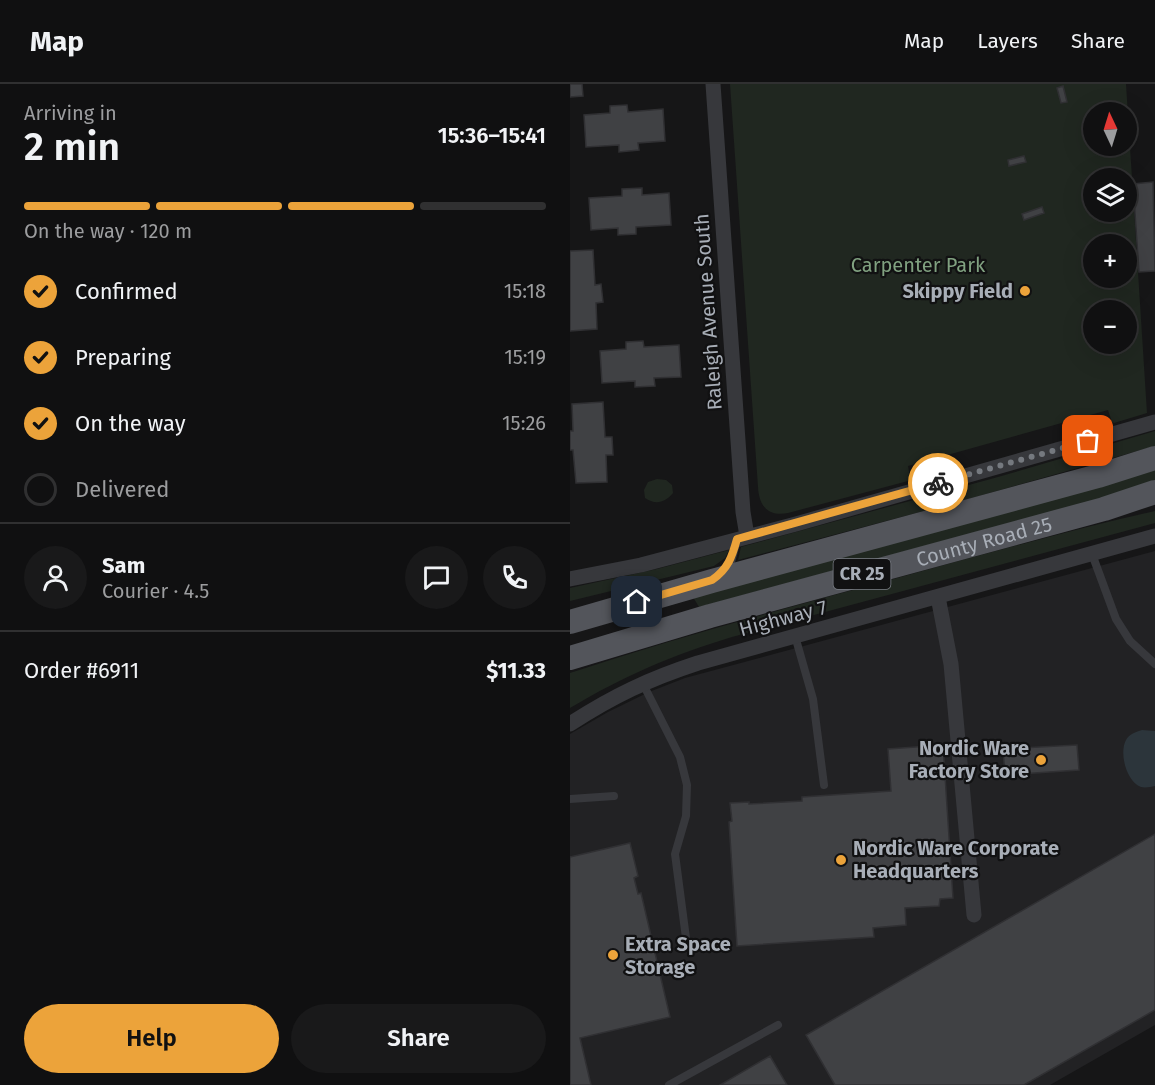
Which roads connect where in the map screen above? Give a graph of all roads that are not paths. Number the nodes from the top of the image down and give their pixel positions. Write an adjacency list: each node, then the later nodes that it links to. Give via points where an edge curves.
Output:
1 (713, 84): 6 (street, Raleigh Avenue South)
2 (1155, 422): 6 (street)
3 (1155, 458): 9 (main road, County Road 25 / CR 25)
4 (1155, 492): 13 (main road, County Road 25 / CR 25)
5 (1155, 536): 7 (street, Highway 7)
6 (742, 538): 8 (street); 9 (lane, via 731,562)
7 (1092, 554): 10 (street, Highway 7); 14 (lane, via 1116,619 1130,641)
8 (570, 579)
9 (712, 580): 11 (main road, County Road 25 / CR 25)
10 (938, 597): 12 (street, Highway 7); 20 (street, via 951,664)
11 (570, 622)
12 (795, 636): 15 (street, Highway 7); 17 (lane, via 813,699)
13 (570, 658)
14 (1155, 664)
15 (642, 683): 16 (street, Highway 7); 21 (lane, via 680,757 687,785 686,816 675,854)
16 (570, 724)
17 (824, 785)
18 (614, 796): 19 (lane)
19 (570, 798)
20 (974, 915)
21 (686, 938)
22 (778, 1025): 23 (lane)
23 (669, 1085)

